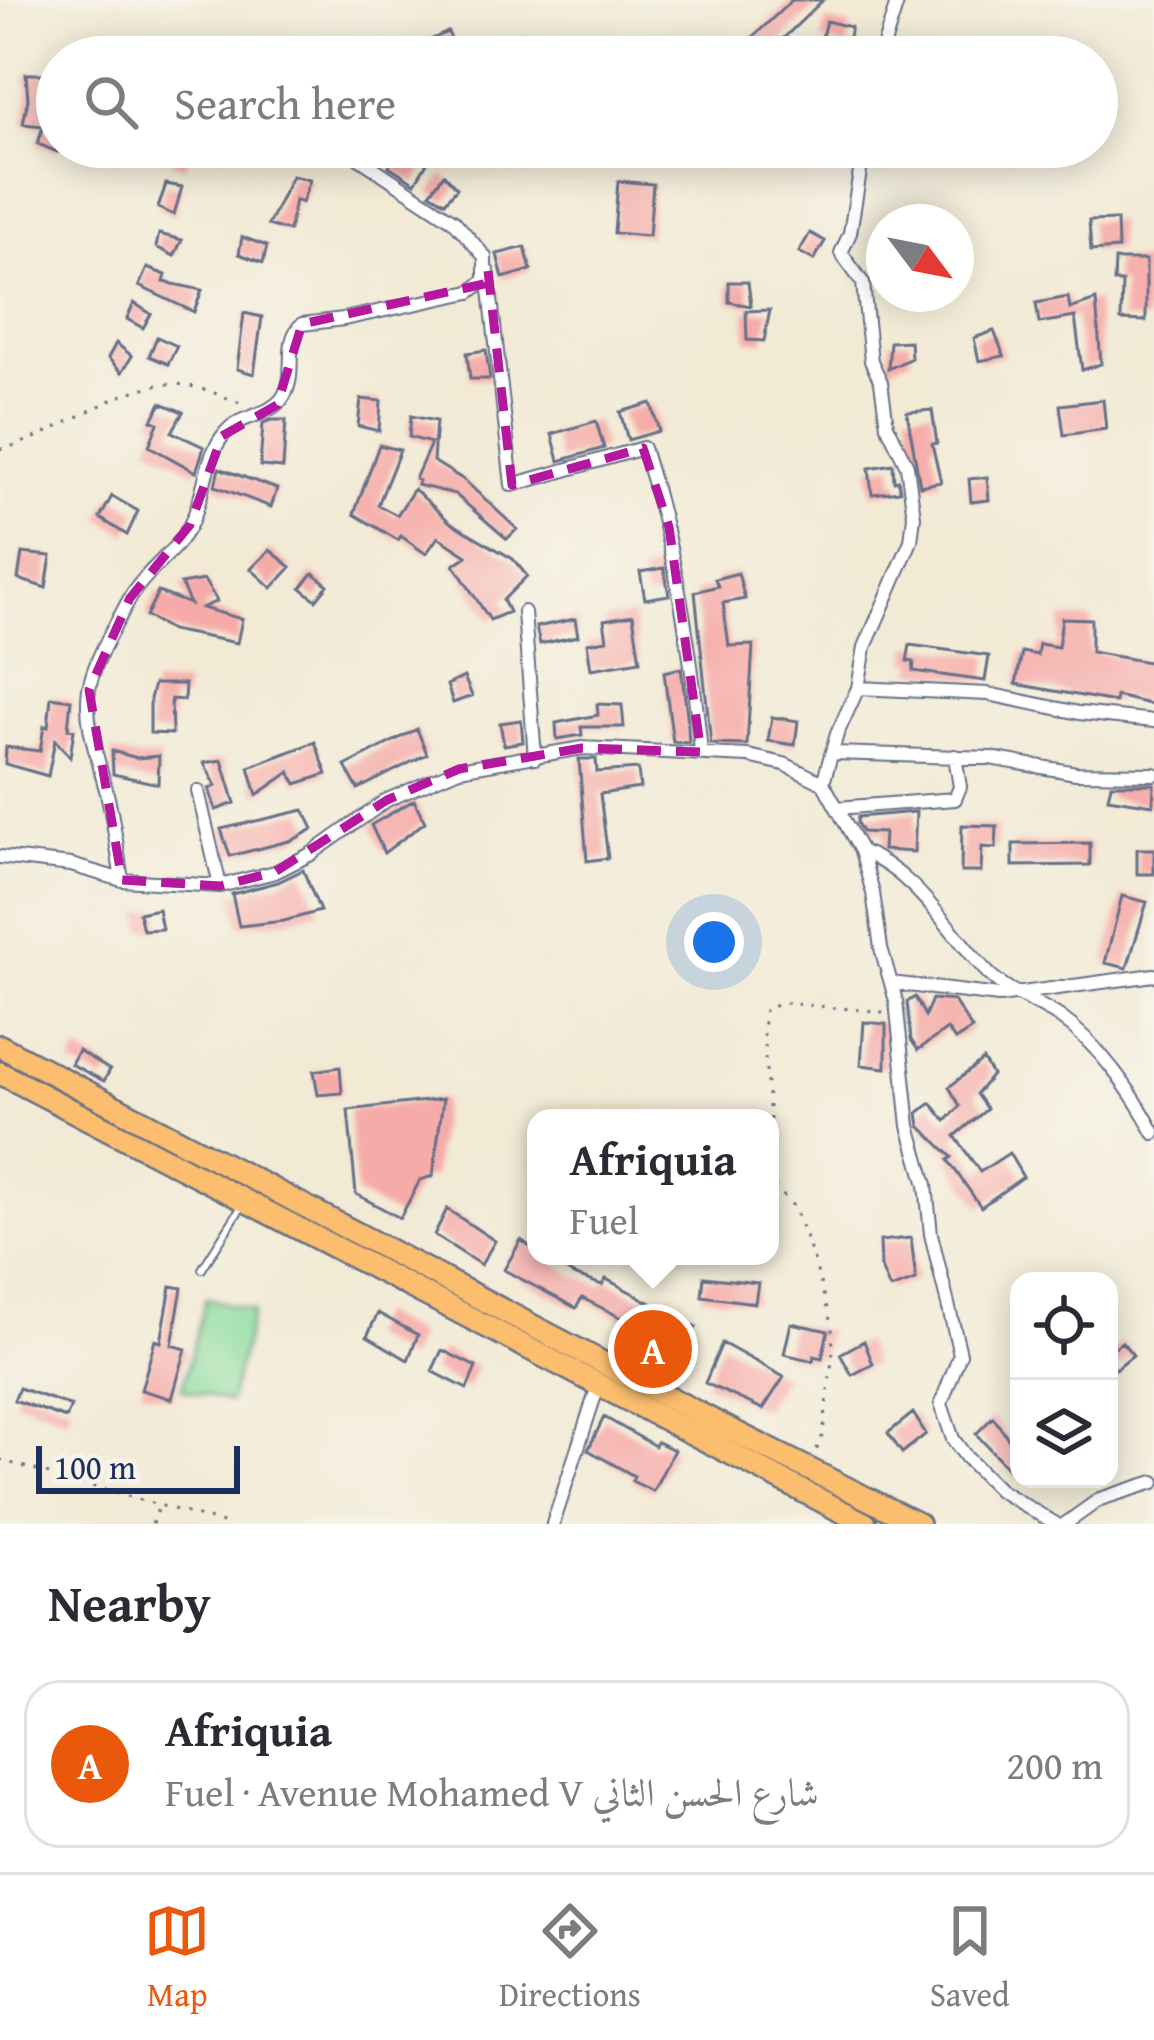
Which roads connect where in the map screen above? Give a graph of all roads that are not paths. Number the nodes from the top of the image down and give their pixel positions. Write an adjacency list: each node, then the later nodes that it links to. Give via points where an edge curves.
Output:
1 (898, 0): 2 (street)
2 (887, 36)
3 (374, 168): 5 (street, via 454,221)
4 (861, 168): 7 (street, via 841,253 863,283 871,361 907,466 914,516 903,564 865,647)
5 (488, 271): 9 (street, via 512,485 644,448 669,527); 19 (street, via 470,292 302,324 292,337 286,392 222,436 190,525 130,598 89,690)
6 (524, 612): 12 (street)
7 (858, 688): 8 (street, via 988,694); 10 (street)
8 (1154, 721)
9 (701, 752): 12 (street, via 582,748); 14 (street, via 762,758)
10 (834, 753): 11 (street); 14 (street)
11 (955, 756): 13 (street, via 1095,775); 16 (street, via 956,800)
12 (535, 758): 20 (street, via 459,770 407,790 311,854)
13 (1154, 774)
14 (823, 783): 16 (street)
15 (198, 790): 20 (street)
16 (837, 808): 17 (street)
17 (861, 851): 22 (street); 23 (street, via 890,866 992,977)
18 (0, 857): 19 (street)
19 (122, 880): 20 (street)
20 (220, 886)
21 (1154, 975): 23 (street)
22 (890, 983): 23 (street); 34 (street, via 909,1126 960,1354 941,1404 966,1457 999,1490)
23 (1020, 994): 26 (street, via 1094,1050)
24 (0, 1046): 33 (highway)
25 (0, 1072): 27 (highway)
26 (1154, 1133)
27 (244, 1201): 28 (lane); 29 (highway)
28 (202, 1269)
29 (598, 1386): 31 (street); 32 (highway)
30 (1154, 1483): 34 (street, via 1100,1498)
31 (553, 1524)
32 (866, 1524)
33 (918, 1524)
34 (1060, 1524)

